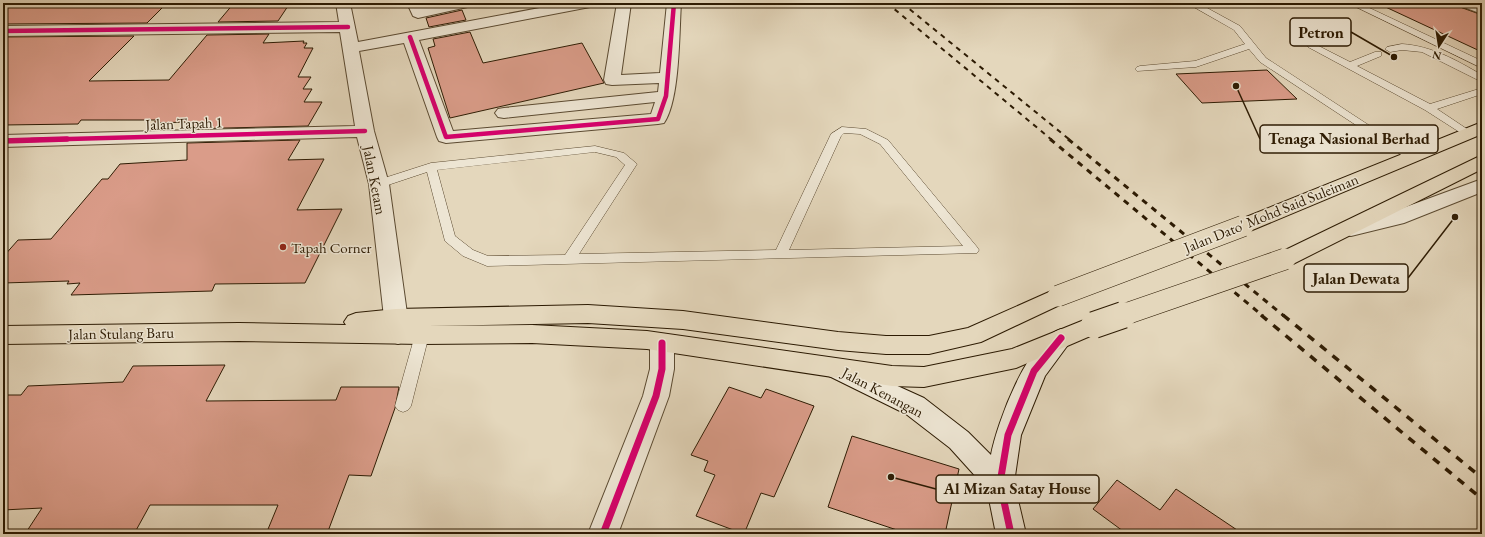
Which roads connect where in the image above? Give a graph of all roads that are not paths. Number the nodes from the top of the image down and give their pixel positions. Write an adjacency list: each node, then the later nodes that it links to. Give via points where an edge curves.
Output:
1 (343, 3): 11 (street, Jalan Ketam)
2 (414, 3): 3 (street, via 418,12)
3 (467, 3)
4 (590, 3): 13 (street)
5 (624, 3): 22 (street, via 612,80)
6 (674, 3): 22 (street)
7 (1191, 3): 14 (lane, via 1237,28)
8 (1352, 3): 20 (lane)
9 (1466, 3): 10 (street)
10 (1482, 10)
11 (348, 27): 12 (street); 16 (street, Jalan Ketam)
12 (3, 31)
13 (410, 37): 16 (street); 25 (street, via 446,137 658,119)
14 (1251, 45): 21 (lane, via 1196,64); 31 (lane, via 1263,60)
15 (1311, 45): 19 (lane)
16 (352, 48): 29 (street, Jalan Ketam)
17 (1390, 49): 23 (lane, via 1404,46 1419,48)
18 (1378, 54): 19 (lane)
19 (1351, 65): 26 (lane)
20 (1482, 65)
21 (1140, 69)
22 (668, 78): 25 (street)
23 (1482, 79)
24 (1482, 91): 26 (lane)
25 (666, 96): 27 (street)
26 (1429, 108): 28 (lane)
27 (504, 113)
28 (1475, 130): 31 (main road, Jalan Dato' Mohd Said Suleiman)
29 (365, 131): 30 (street, Jalan Tapah 1); 34 (street, Jalan Ketam)
30 (3, 141)
31 (1410, 156): 39 (main road, Jalan Dato' Mohd Said Suleiman, bridge, via 1243,226 1058,296 973,336 929,345 872,344 684,320 588,314 499,314)
32 (1482, 161): 36 (main road)
33 (431, 167): 34 (lane); 38 (lane, via 449,238 468,252 487,261); 38 (lane, via 595,149 620,155 631,164)
34 (379, 184): 39 (street, Jalan Ketam)
35 (1482, 185): 36 (street, via 1397,218)
36 (1341, 231): 42 (main road, bridge, via 1285,259)
37 (781, 254): 37 (lane, via 796,254 973,250 884,142 862,131 842,130 836,134); 38 (lane)
38 (569, 259)
39 (397, 326): 40 (main road, Jalan Stulang Baru, via 239,332); 41 (main road)
40 (3, 335)
41 (422, 335): 43 (main road, via 532,334); 45 (lane)
42 (1061, 338): 44 (main road, via 1016,358 924,377 892,376); 46 (street, via 1034,371 1008,435)
43 (662, 342): 44 (main road); 47 (street, via 662,369 656,396)
44 (835, 367): 46 (street, Jalan Kenangan, via 915,406 959,440)
45 (403, 406)
46 (1000, 483): 48 (street)
47 (603, 534)
48 (1011, 534)

